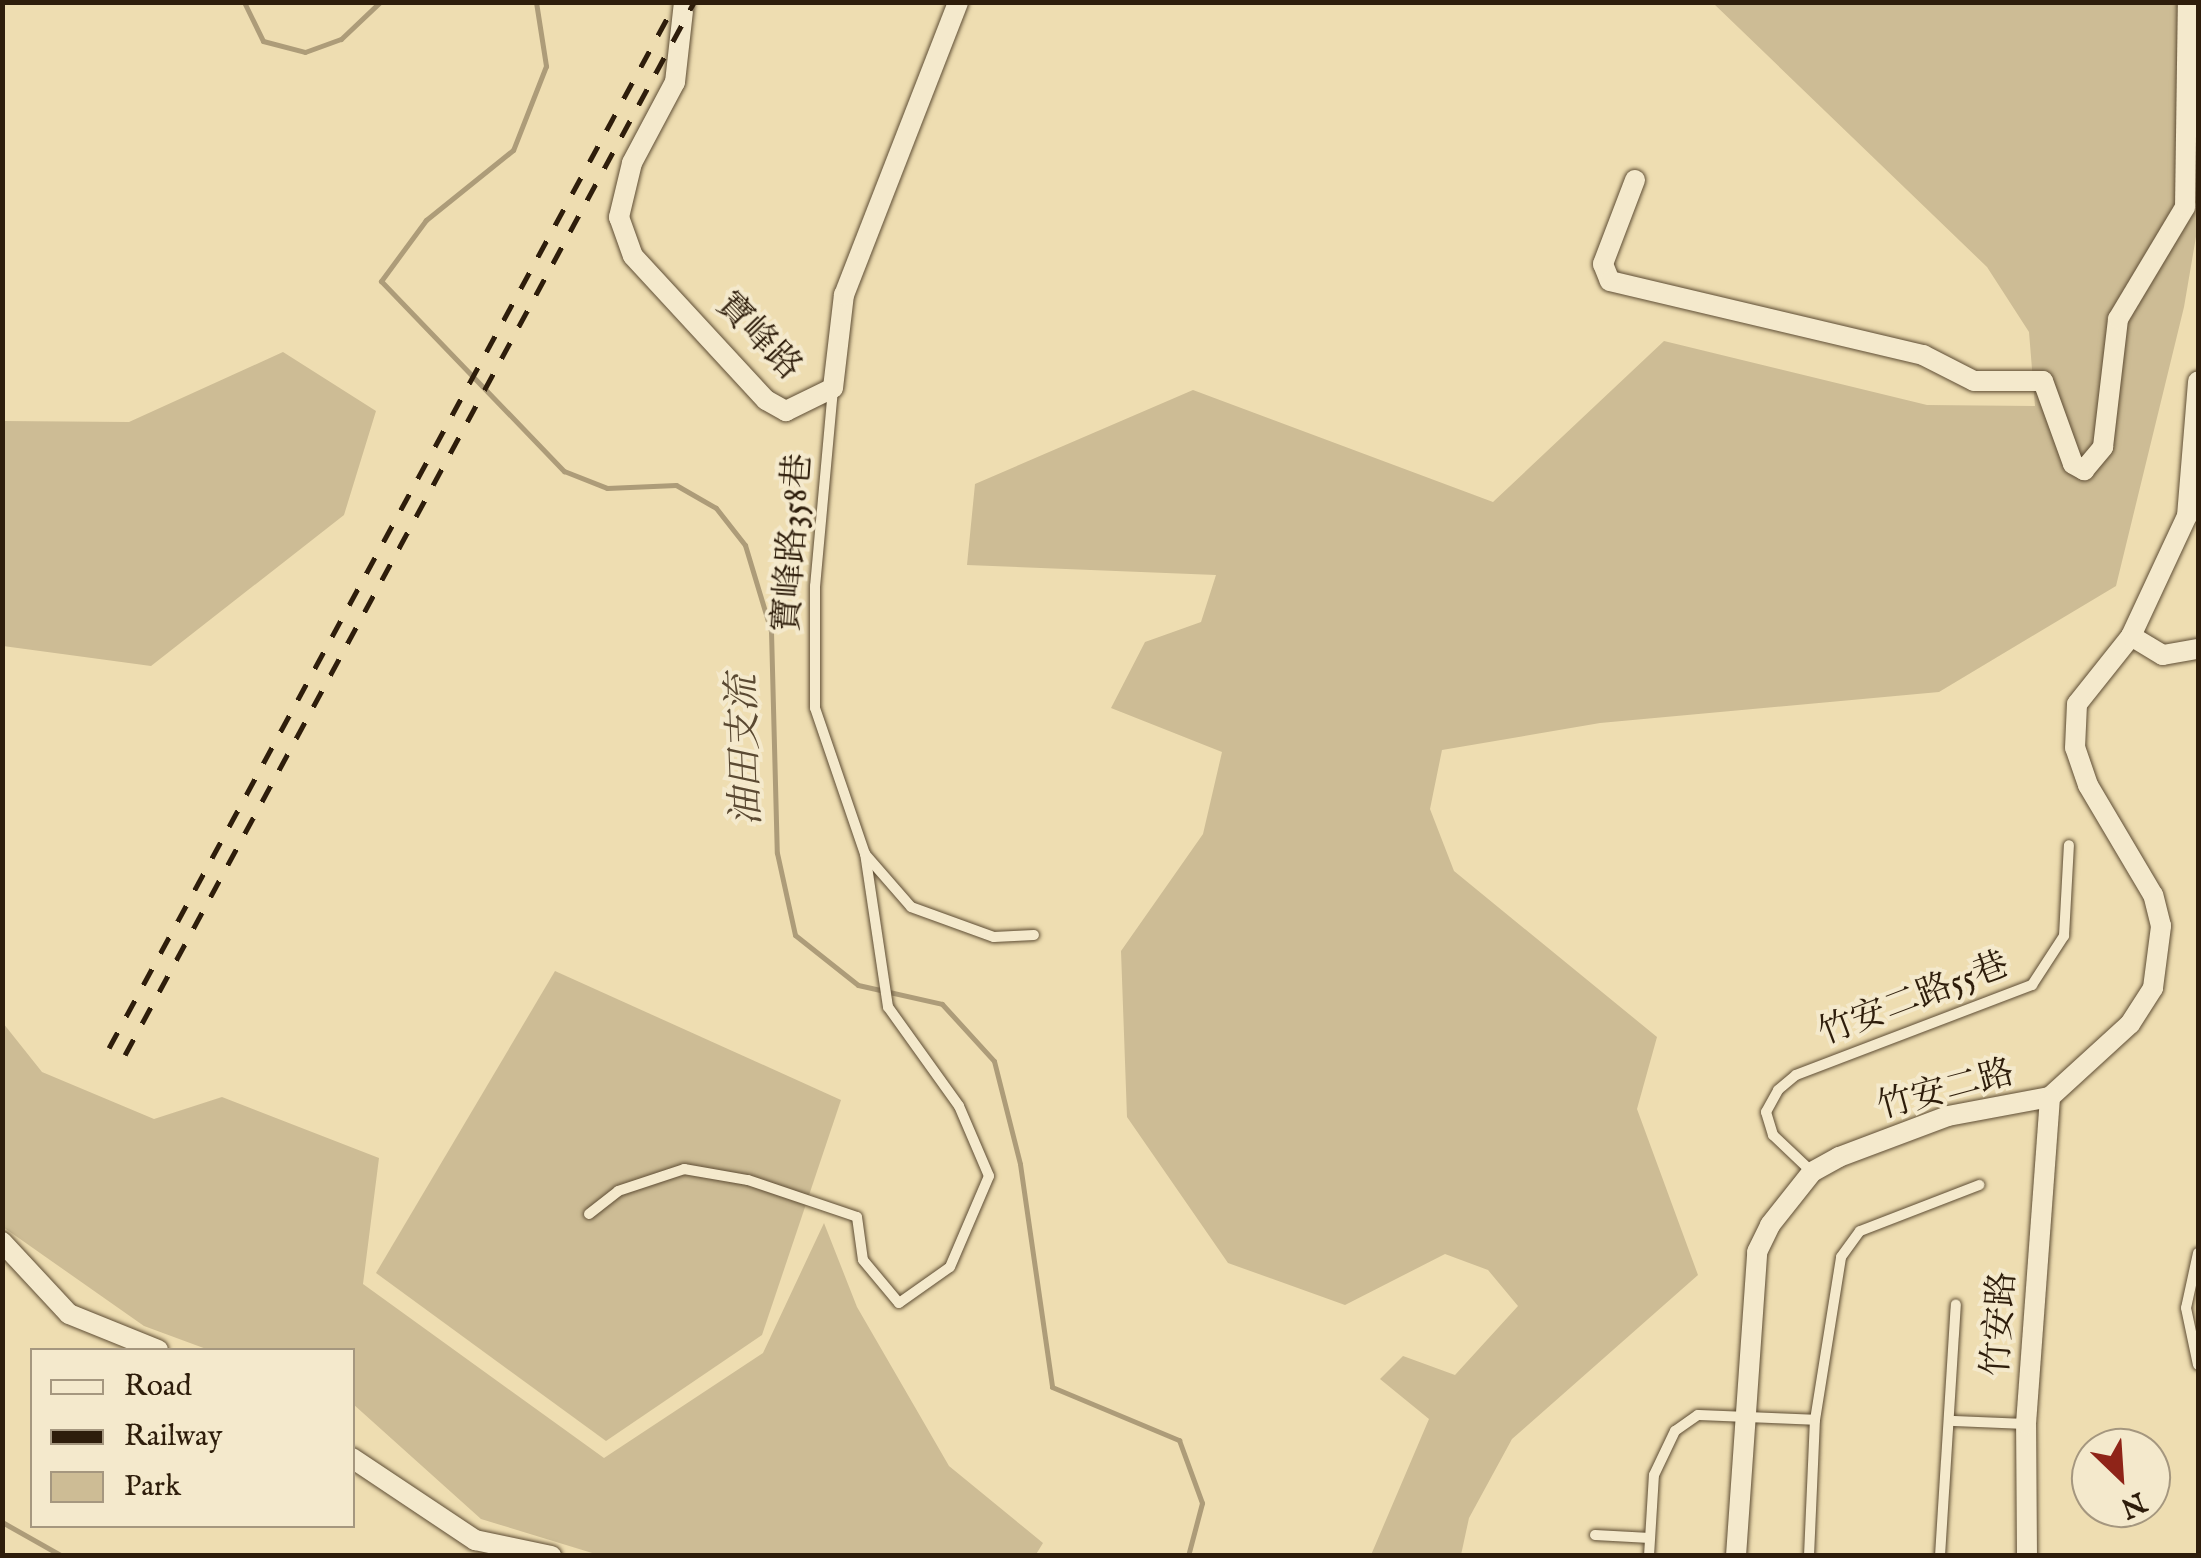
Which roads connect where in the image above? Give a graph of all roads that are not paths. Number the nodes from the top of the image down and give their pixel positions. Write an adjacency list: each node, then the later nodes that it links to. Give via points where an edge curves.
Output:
1 (684, 2): 6 (street, 寶峰路, via 675,82 632,164 619,217 633,256 766,400 786,412)
2 (958, 2): 6 (street, 寶峰路, via 844,295)
3 (2188, 2): 4 (street, via 2185,207 2118,319 2103,447 2084,470 2072,464 2043,381 1974,381 1923,355 1610,281 1603,264)
4 (1635, 180)
5 (2198, 381): 7 (street, 竹安二路, via 2188,516)
6 (833, 388): 10 (lane, 寶峰路358巷, via 814,586 815,708)
7 (2131, 636): 8 (street, via 2163,655); 12 (street, 竹安二路, via 2077,704 2075,748 2139,861 2161,926 2160,958 2130,1024)
8 (2198, 649)
9 (2068, 845): 13 (lane, 竹安二路55巷, via 2064,936 2032,984 1796,1075 1778,1090 1766,1112 1772,1135)
10 (865, 854): 11 (lane, 寶峰路358巷, via 910,908 994,937); 15 (lane, via 888,1007 959,1106 989,1176 950,1267 899,1303 863,1260 857,1217 748,1180 684,1170 618,1191)
11 (1034, 935)
12 (2050, 1097): 13 (street, 竹安二路, via 1948,1116); 24 (street, 竹安路)
13 (1812, 1172): 21 (street, via 1758,1252)
14 (1979, 1185): 22 (lane, via 1877,1223 1850,1244 1830,1286)
15 (589, 1214)
16 (2, 1242): 19 (street, via 69,1314)
17 (2198, 1253): 20 (lane, via 2186,1308)
18 (1956, 1305): 23 (lane)
19 (153, 1348)
20 (2198, 1365)
21 (1745, 1414): 22 (lane); 27 (lane, via 1698,1415 1675,1430 1654,1474); 30 (street)
22 (1815, 1420): 31 (lane)
23 (1954, 1421): 24 (lane); 32 (lane)
24 (2026, 1424): 33 (street, 竹安路)
25 (355, 1460): 28 (street, via 475,1540)
26 (1595, 1535): 27 (lane)
27 (1650, 1538): 29 (lane)
28 (551, 1556)
29 (1649, 1556)
30 (1736, 1556)
31 (1809, 1556)
32 (1940, 1556)
33 (2027, 1556)

